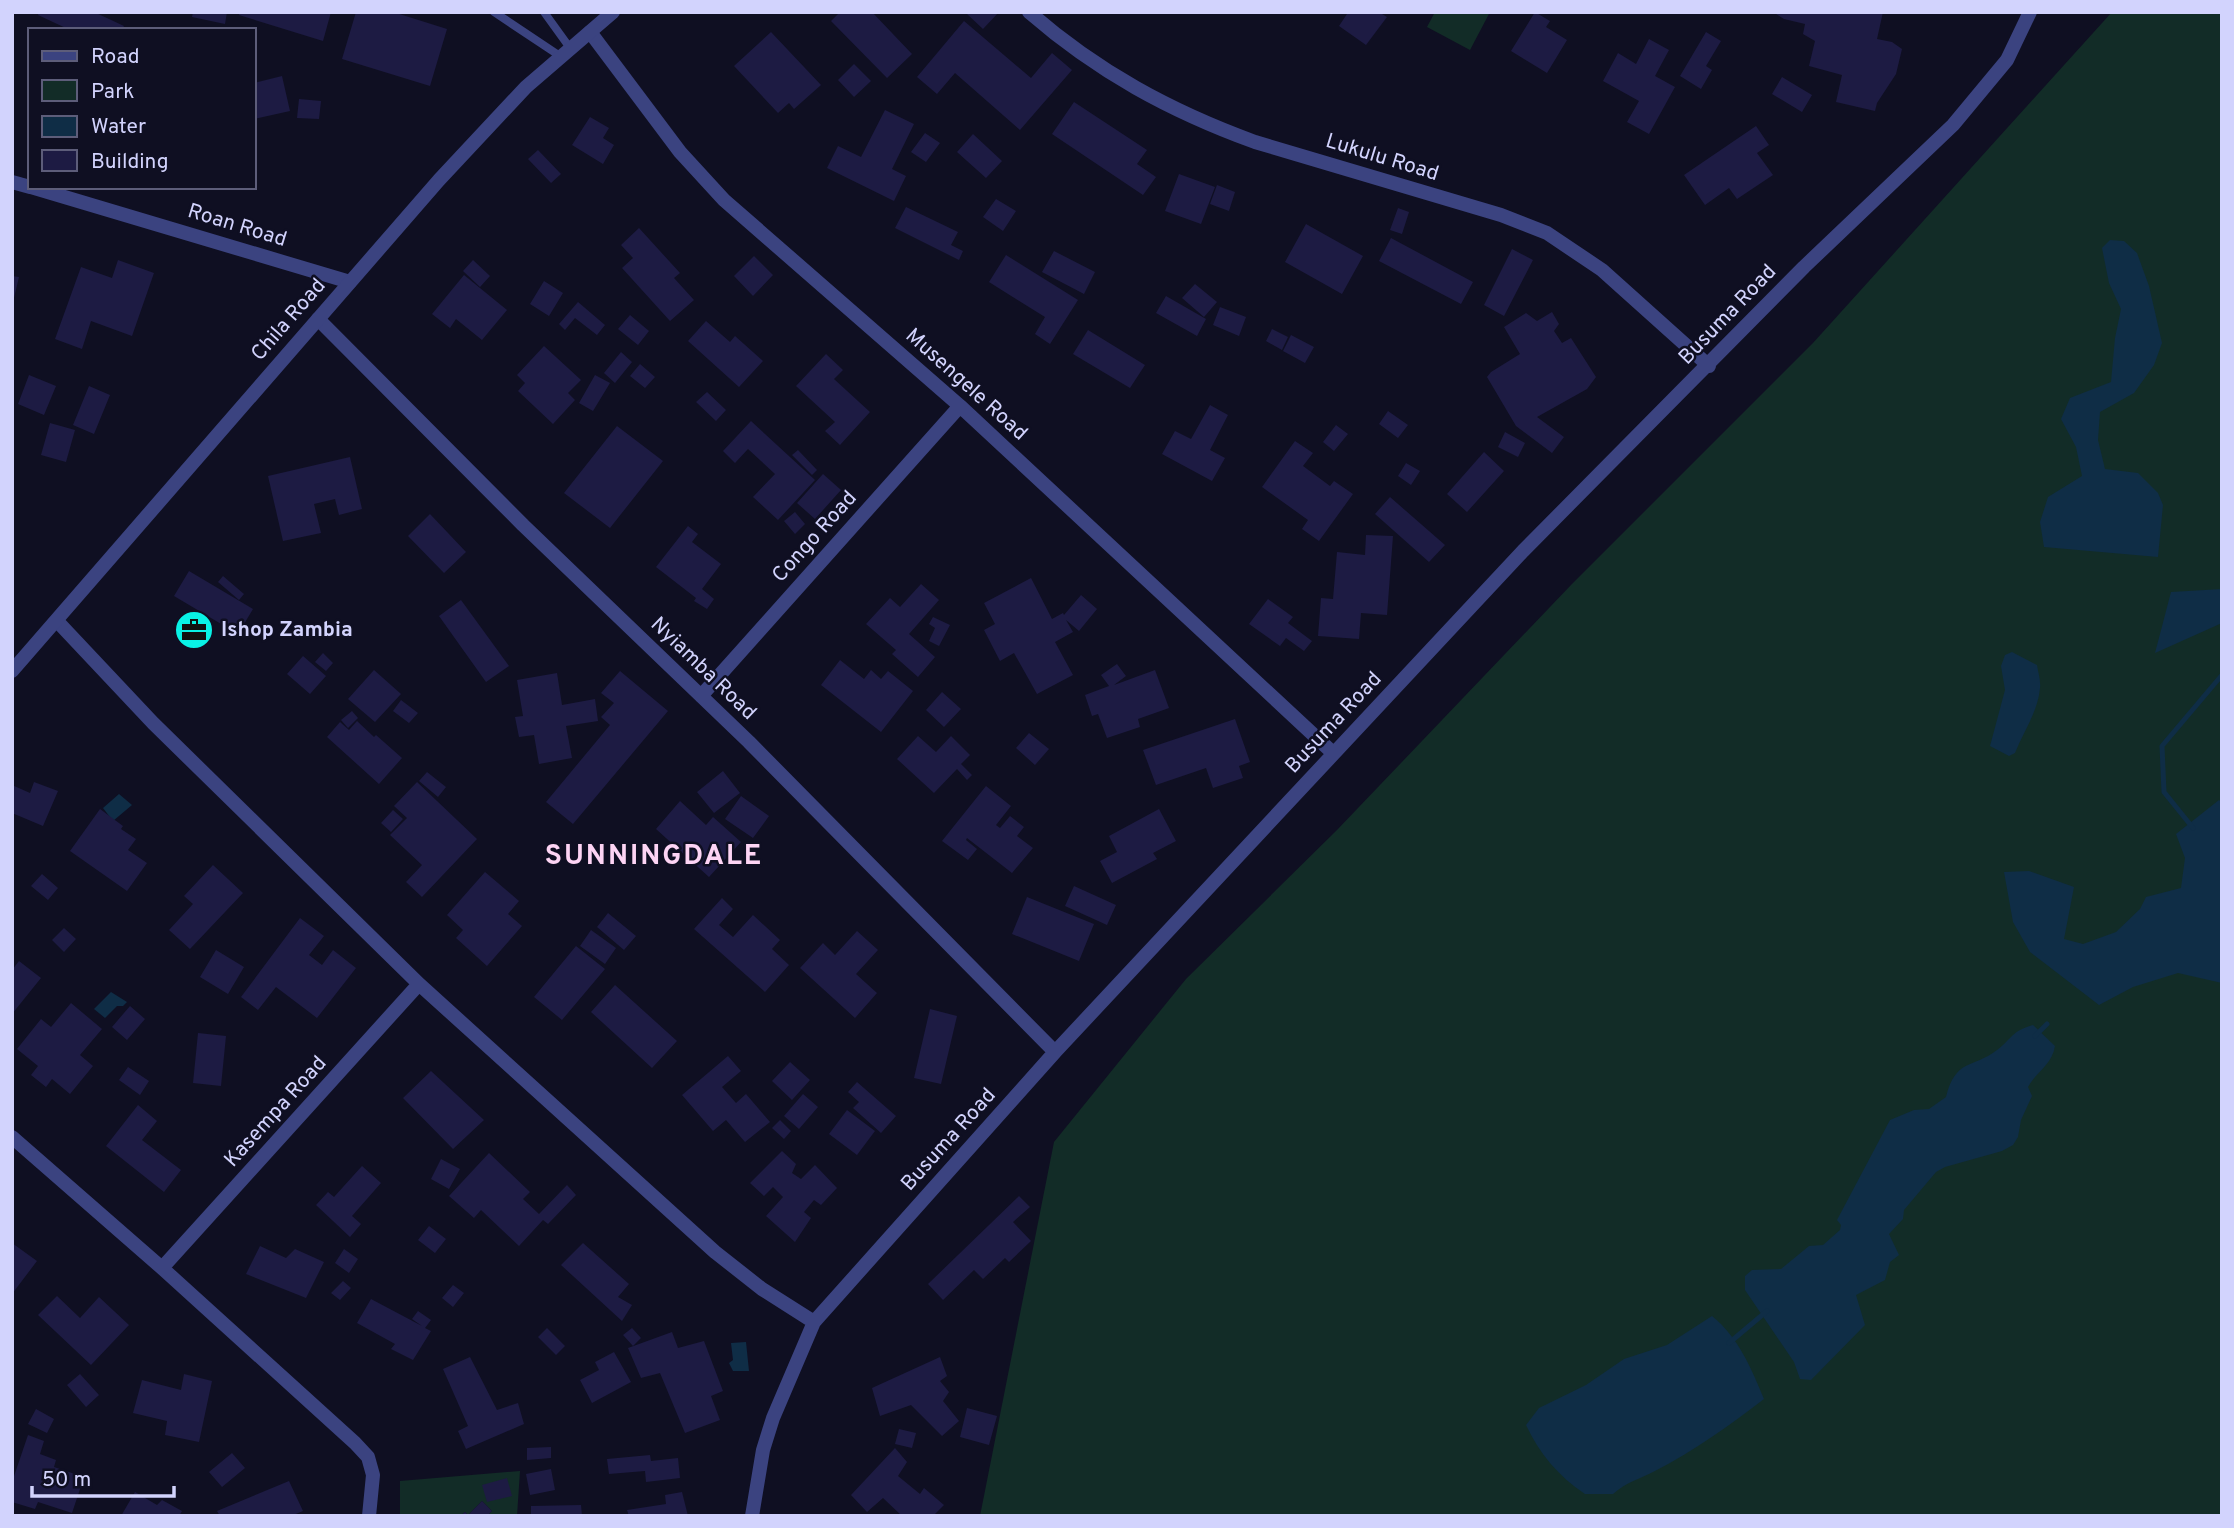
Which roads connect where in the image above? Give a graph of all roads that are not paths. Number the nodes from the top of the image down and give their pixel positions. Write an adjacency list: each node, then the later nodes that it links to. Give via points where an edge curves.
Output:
1 (494, 12): 7 (lane)
2 (544, 12): 7 (lane)
3 (613, 12): 6 (street, Chila Road)
4 (1028, 12): 11 (street, Lukulu Road, via 1089,61 1132,88 1219,129 1547,233 1602,270)
5 (2030, 12): 11 (street, Busuma Road, via 2007,60 1953,125 1804,267)
6 (590, 32): 7 (street, Chila Road); 12 (street, Musengele Road, via 680,152 724,200)
7 (565, 52): 9 (street, Chila Road, via 526,87)
8 (37, 189): 9 (street, Roan Road)
9 (350, 282): 10 (street, Chila Road)
10 (318, 319): 13 (street, Chila Road); 15 (street, Nyiamba Road)
11 (1709, 366): 16 (street, Busuma Road, via 1523,551)
12 (960, 406): 15 (street, Congo Road); 16 (street, Musengele Road)
13 (57, 621): 14 (street, Chila Road); 17 (street, via 153,723)
14 (12, 671)
15 (701, 696): 18 (street, Nyiamba Road)
16 (1334, 753): 18 (street, Busuma Road)
17 (419, 984): 20 (street, Kasempa Road); 21 (street, via 715,1252)
18 (1055, 1052): 21 (street, Busuma Road)
19 (12, 1137): 20 (street)
20 (162, 1268): 22 (street, via 368,1457 373,1475)
21 (814, 1322): 23 (street, Busuma Road, via 763,1450)
22 (369, 1516)
23 (752, 1516)

